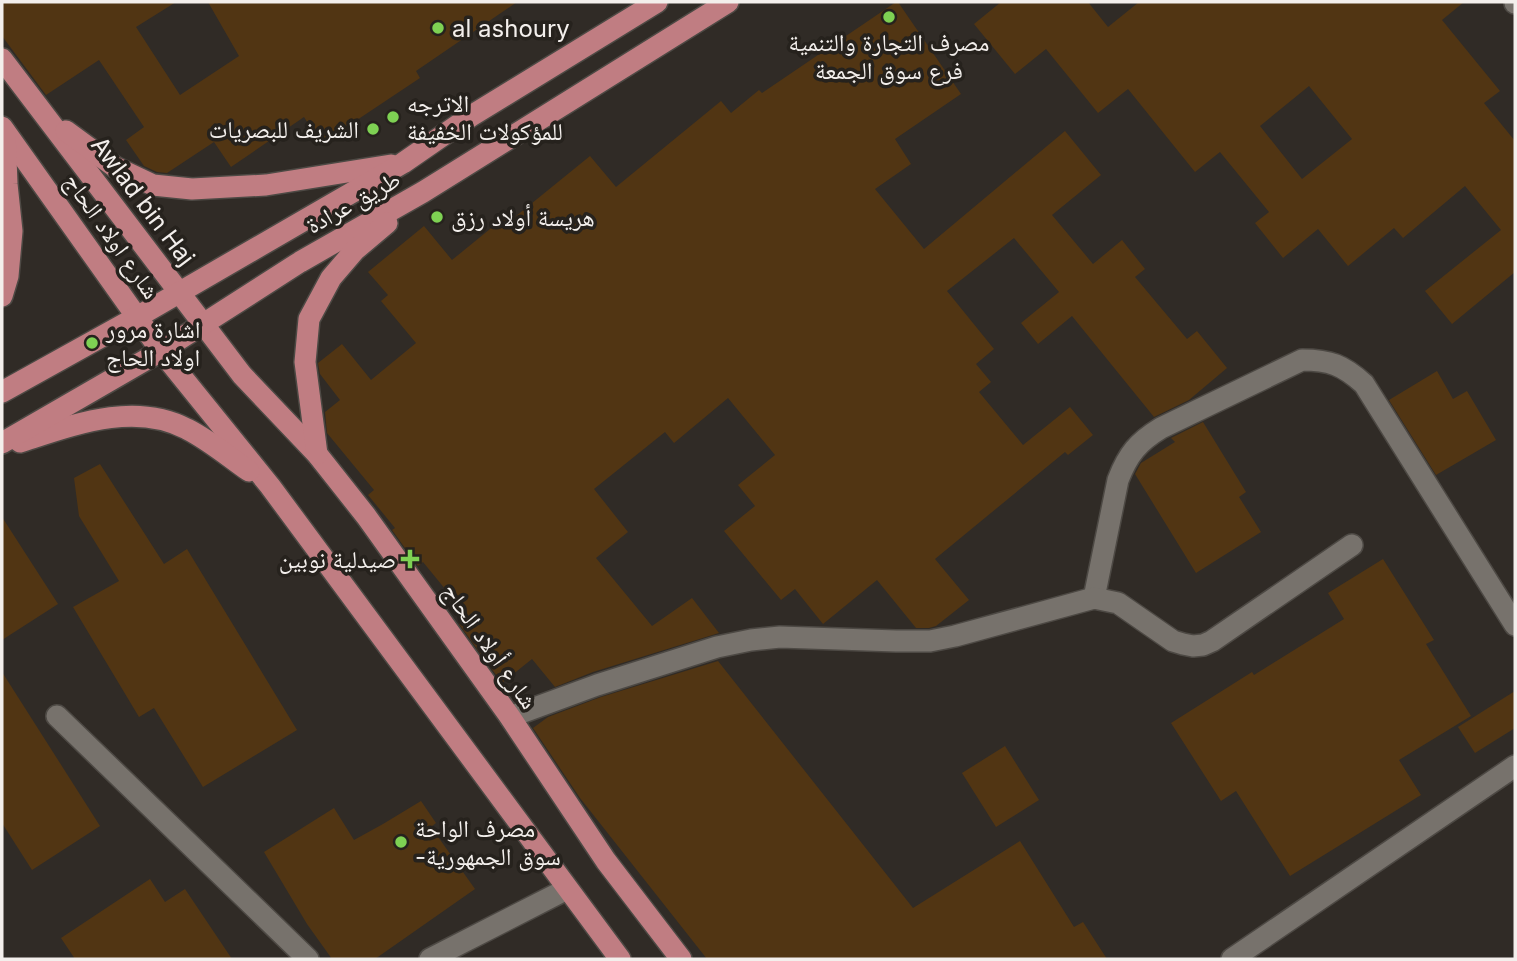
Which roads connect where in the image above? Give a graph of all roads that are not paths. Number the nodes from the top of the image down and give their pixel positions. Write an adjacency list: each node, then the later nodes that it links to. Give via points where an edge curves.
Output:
1 (657, 2): 6 (main road, طريق عرادة)
2 (728, 2): 7 (main road, طريق عرادة)
3 (2, 59): 4 (main road, Awlad bin Haj)
4 (46, 116): 6 (main road, via 115,167 153,186 265,185); 8 (main road, Awlad bin Haj)
5 (4, 129): 9 (main road, via 12,231); 10 (main road, شارع اولاد الحاج)
6 (403, 163): 8 (main road, طريق عرادة)
7 (423, 192): 11 (main road, طريق عرادة); 17 (main road, via 355,250 331,278 309,319 305,362)
8 (180, 292): 10 (main road, طريق عرادة); 11 (main road, Awlad bin Haj)
9 (2, 296)
10 (137, 317): 12 (main road, شارع اولاد الحاج); 14 (main road, طريق عرادة)
11 (203, 324): 12 (main road, طريق عرادة); 13 (main road, Awlad bin Haj)
12 (161, 351): 15 (main road, طريق عرادة); 18 (main road, شارع اولاد الحاج)
13 (242, 375): 17 (main road, شارع أولاد الحاج)
14 (2, 392)
15 (2, 443)
16 (2, 449): 18 (main road, via 104,418 151,417 185,427)
17 (317, 454): 23 (main road, شارع أولاد الحاج)
18 (270, 486): 25 (main road)
19 (1352, 545): 20 (street, via 1203,645 1173,641 1118,603)
20 (1094, 598): 21 (street, via 1118,480 1132,450 1172,422 1302,360 1319,360 1335,363 1364,384); 23 (street, via 930,640 780,637 717,647)
21 (1515, 625)
22 (57, 716): 26 (street)
23 (510, 717): 29 (main road, شارع أولاد الحاج, via 606,861)
24 (1515, 766): 30 (street)
25 (567, 889): 27 (street); 28 (main road)
26 (308, 959)
27 (430, 959)
28 (620, 959)
29 (681, 959)
30 (1232, 959)

